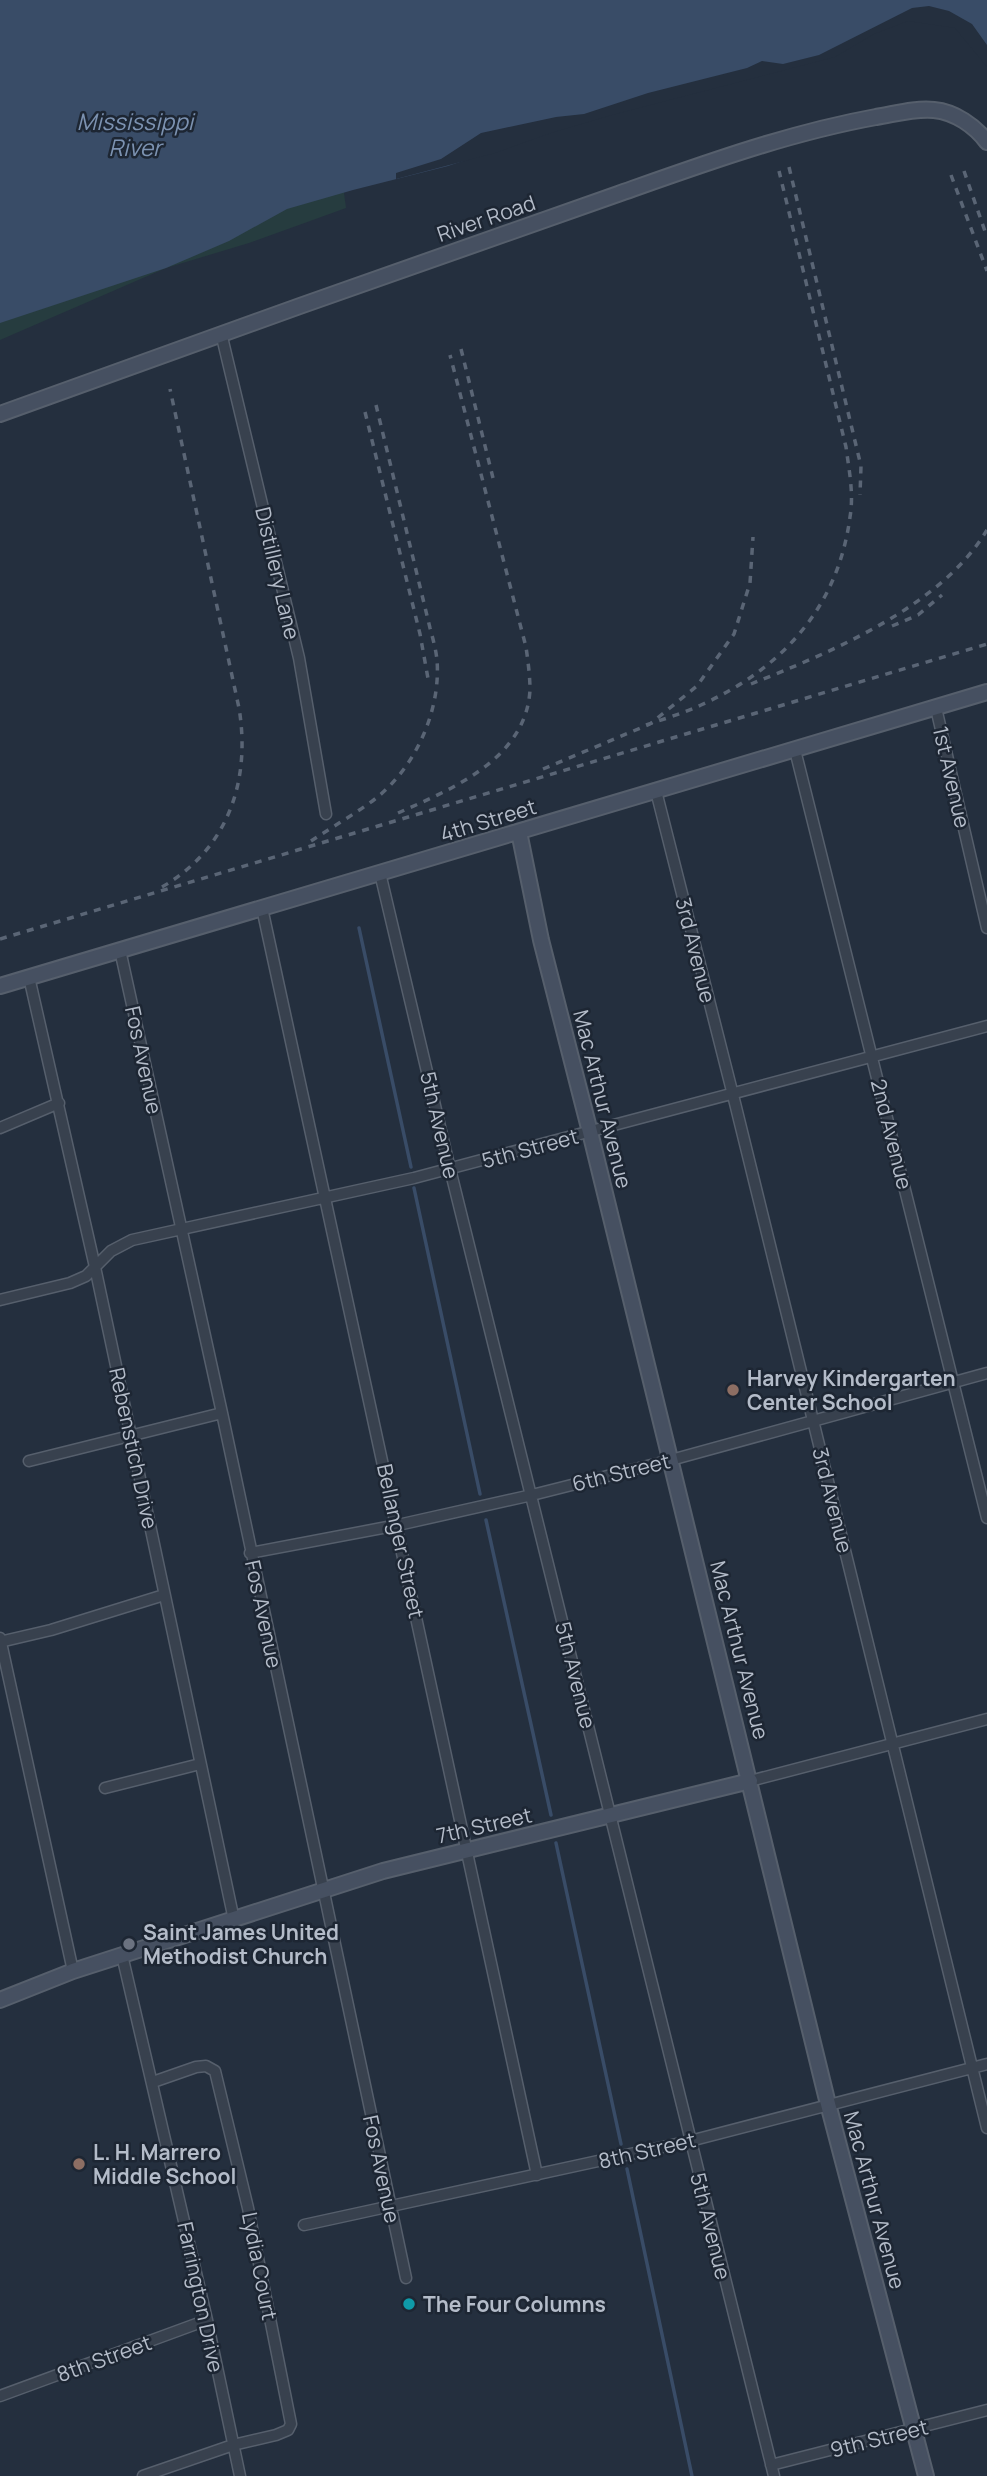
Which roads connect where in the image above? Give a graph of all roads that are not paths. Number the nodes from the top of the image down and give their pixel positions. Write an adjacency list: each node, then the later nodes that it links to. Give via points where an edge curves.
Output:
1 (987, 142): 2 (street, River Road, via 958,117 934,110 858,120 747,149)
2 (221, 333): 3 (street, River Road); 8 (street, Distillery Lane, via 299,658)
3 (0, 414)
4 (987, 692): 5 (street, 4th Street)
5 (936, 708): 6 (street, 4th Street); 12 (street, 1st Avenue)
6 (795, 750): 7 (street, 4th Street); 17 (street, 2nd Avenue)
7 (656, 792): 9 (street, 4th Street); 18 (street, 3rd Avenue)
8 (326, 814)
9 (519, 832): 10 (street, 4th Street); 21 (street, Mac Arthur Avenue)
10 (380, 873): 11 (street, 4th Street); 22 (street, 5th Avenue)
11 (262, 908): 13 (street, 4th Street); 23 (street, Bellanger Street)
12 (987, 928)
13 (120, 950): 14 (street, 4th Street); 24 (street, Fos Avenue)
14 (29, 977): 15 (street, 4th Street); 19 (street, Rebenstich Drive)
15 (0, 986)
16 (987, 1026): 17 (street, 5th Street)
17 (873, 1058): 18 (street, 5th Street); 28 (street, 2nd Avenue)
18 (733, 1095): 21 (street, 5th Street); 30 (street, 3rd Avenue)
19 (59, 1103): 20 (street); 25 (street, Rebenstich Drive)
20 (0, 1128)
21 (590, 1132): 22 (street, 5th Street); 32 (street, Mac Arthur Avenue)
22 (450, 1168): 23 (street, 5th Street); 34 (street, 5th Avenue)
23 (324, 1198): 24 (street, 5th Street); 36 (street, Bellanger Street)
24 (182, 1230): 25 (street, 5th Street, via 132,1240 111,1251); 29 (street, Fos Avenue)
25 (96, 1267): 26 (street, 5th Street, via 70,1283); 31 (street, Rebenstich Drive)
26 (0, 1300)
27 (987, 1373): 28 (street, 6th Street)
28 (953, 1383): 30 (street, 6th Street); 35 (street, 2nd Avenue)
29 (222, 1413): 31 (street); 37 (street, Fos Avenue)
30 (813, 1421): 32 (street, 6th Street); 41 (street, 3rd Avenue)
31 (132, 1436): 33 (street); 38 (street, Rebenstich Drive)
32 (671, 1460): 34 (street, 6th Street); 43 (street, Mac Arthur Avenue)
33 (29, 1461)
34 (532, 1495): 36 (street, 6th Street); 45 (street, 5th Avenue)
35 (987, 1518)
36 (398, 1525): 37 (street, 6th Street); 46 (street, Bellanger Street)
37 (250, 1553): 47 (street, Fos Avenue)
38 (164, 1595): 39 (street); 42 (street, Rebenstich Drive)
39 (0, 1641): 50 (street)
40 (987, 1719): 41 (street, 7th Street)
41 (893, 1745): 43 (street, 7th Street); 53 (street, 3rd Avenue)
42 (200, 1764): 44 (street); 48 (street, Rebenstich Drive)
43 (750, 1781): 45 (street, 7th Street); 55 (street, Mac Arthur Avenue)
44 (105, 1788)
45 (610, 1816): 46 (street, 7th Street); 57 (street, 5th Avenue)
46 (467, 1851): 47 (street, 7th Street); 58 (street, Bellanger Street)
47 (324, 1890): 48 (street, 7th Street); 59 (street, Fos Avenue)
48 (234, 1920): 49 (street, 7th Street)
49 (122, 1955): 50 (street, 7th Street); 54 (street, Farrington Drive)
50 (73, 1971): 51 (street, 7th Street)
51 (0, 2000)
52 (987, 2064): 53 (street, 8th Street)
53 (972, 2068): 55 (street, 8th Street); 56 (street, 3rd Avenue)
54 (153, 2082): 62 (street, Farrington Drive); 66 (street, Lydia Court, via 196,2067 215,2071 248,2208 292,2424 276,2435)
55 (828, 2104): 57 (street, 8th Street); 65 (street, Mac Arthur Avenue)
56 (987, 2129)
57 (690, 2141): 58 (street, 8th Street); 67 (street, 5th Avenue)
58 (537, 2175): 59 (street, 8th Street)
59 (389, 2206): 60 (street, 8th Street); 61 (street, Fos Avenue)
60 (304, 2225)
61 (406, 2278)
62 (208, 2320): 63 (street, 8th Street); 66 (street, Farrington Drive)
63 (0, 2396)
64 (987, 2410): 65 (street, 9th Street)
65 (914, 2429): 67 (street, 9th Street); 70 (street, Mac Arthur Avenue)
66 (233, 2445): 68 (street); 69 (street, Farrington Drive)
67 (773, 2471)
68 (143, 2476)
69 (240, 2476)
70 (926, 2476)

